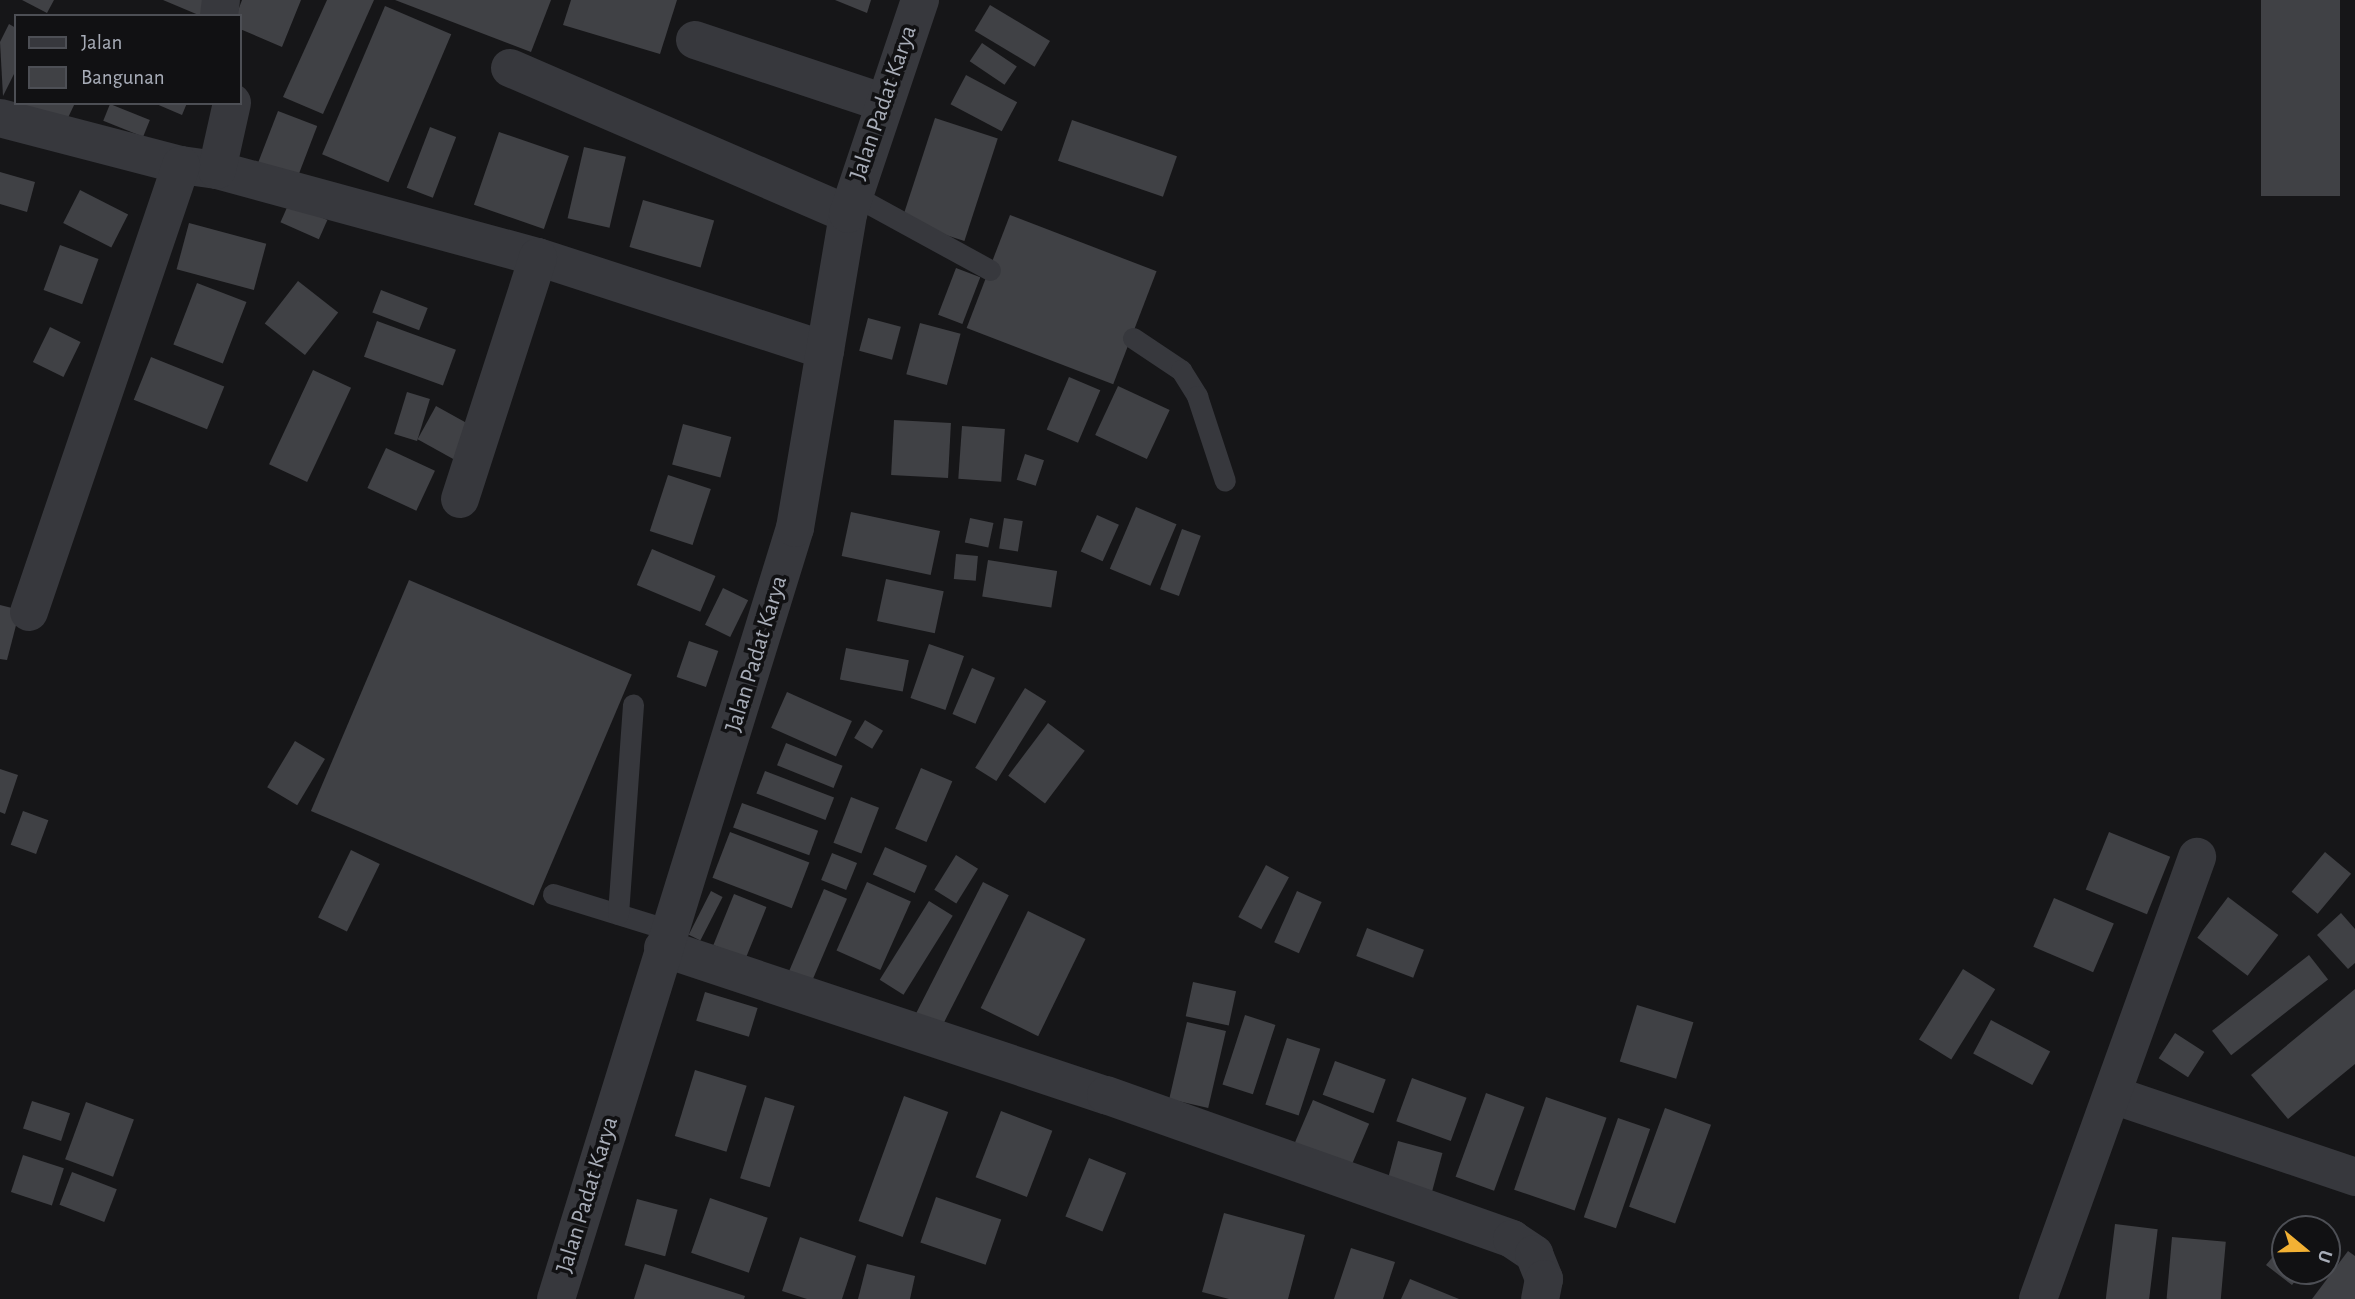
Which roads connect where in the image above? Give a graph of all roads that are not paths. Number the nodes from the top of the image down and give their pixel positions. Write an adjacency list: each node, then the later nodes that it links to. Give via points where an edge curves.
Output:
1 (920, 0): 4 (street, Jalan Padat Karya)
2 (695, 40): 4 (street)
3 (510, 68): 8 (street)
4 (884, 103): 8 (street, Jalan Padat Karya)
5 (231, 105): 7 (street)
6 (0, 118): 7 (street)
7 (199, 167): 9 (street); 15 (street)
8 (850, 204): 10 (lane); 12 (street, Jalan Padat Karya)
9 (538, 257): 12 (street); 14 (street)
10 (990, 270)
11 (1133, 338): 13 (lane, via 1181,370 1196,396)
12 (825, 350): 20 (street, Jalan Padat Karya, via 795,528)
13 (1225, 481)
14 (460, 499)
15 (29, 612)
16 (634, 705): 19 (lane)
17 (2197, 858): 21 (street)
18 (552, 894): 19 (lane)
19 (618, 914): 20 (lane)
20 (666, 939): 23 (street, Jalan Padat Karya); 24 (street, via 1512,1239 1534,1254 1544,1279)
21 (2113, 1095): 22 (street); 25 (street)
22 (2355, 1177)
23 (556, 1299)
24 (1540, 1299)
25 (2038, 1299)

